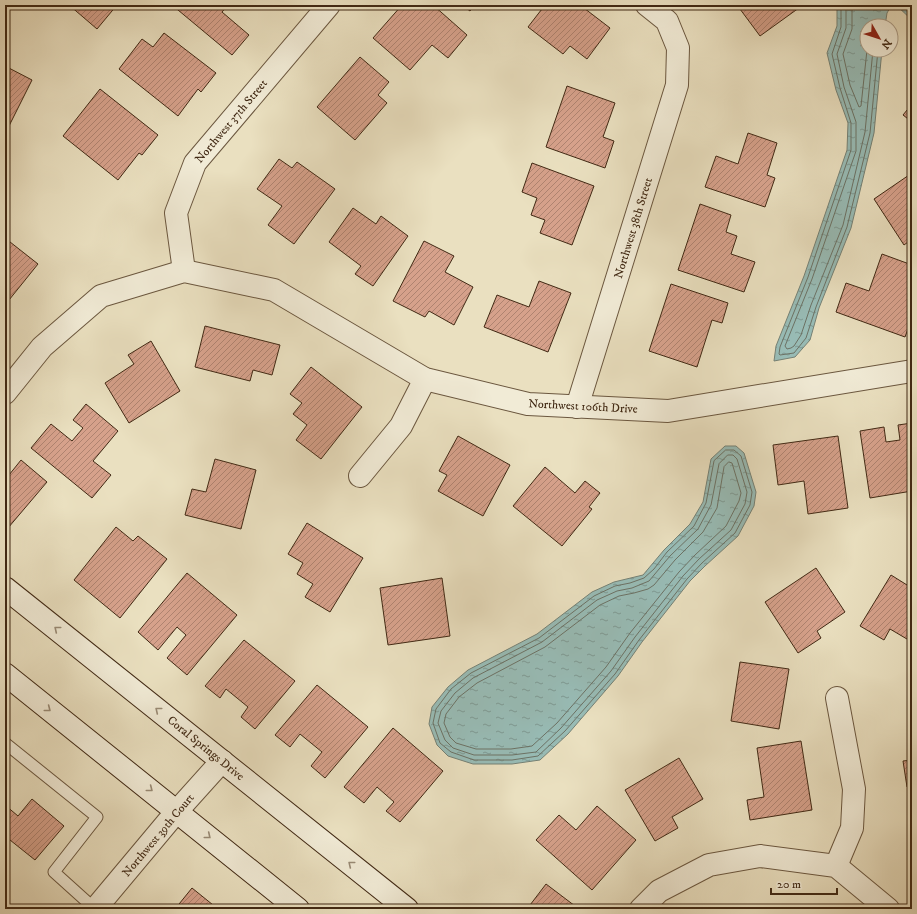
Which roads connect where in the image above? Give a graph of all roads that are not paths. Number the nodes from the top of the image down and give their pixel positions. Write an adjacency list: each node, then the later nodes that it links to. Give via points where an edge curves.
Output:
1 (329, 5): 3 (street, Northwest 37th Street, via 194,163 176,213)
2 (647, 5): 7 (street, Northwest 38th Street, via 667,21 678,48 677,85)
3 (184, 271): 5 (street, Northwest 106th Drive, via 274,290); 6 (street, via 101,296 42,347)
4 (912, 371): 7 (street, Northwest 106th Drive, via 668,411)
5 (425, 379): 7 (street, Northwest 106th Drive, via 528,404); 8 (street, via 401,426)
6 (5, 393)
7 (577, 407)
8 (360, 476)
9 (5, 588): 13 (street, Coral Springs Drive, one-way to 9)
10 (5, 674): 14 (street, one-way to 14)
11 (837, 698): 15 (street, via 854,789 852,828)
12 (5, 743): 16 (lane, via 97,817 54,872)
13 (222, 761): 14 (street, Northwest 39th Court); 18 (street, Coral Springs Drive, one-way to 13)
14 (177, 811): 16 (street, Northwest 39th Court); 17 (street, one-way to 17)
15 (836, 866): 19 (street, via 760,856 709,865 659,891); 20 (street)
16 (95, 909)
17 (298, 909)
18 (407, 909)
19 (641, 909)
20 (888, 909)

